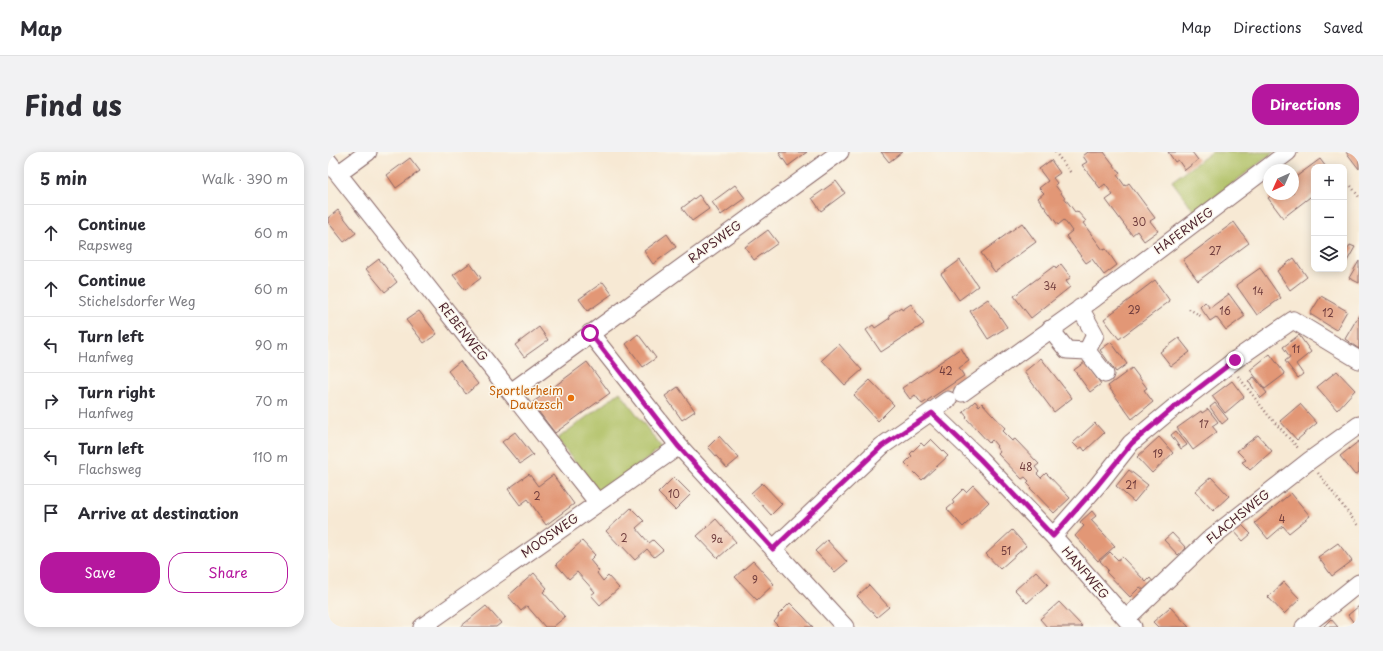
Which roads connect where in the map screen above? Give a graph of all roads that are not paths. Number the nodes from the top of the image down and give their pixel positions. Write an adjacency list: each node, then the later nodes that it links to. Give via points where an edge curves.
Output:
1 (368, 152): 4 (street)
2 (840, 152): 7 (street, RAPSWEG)
3 (1288, 152): 5 (street, HAFERWEG)
4 (333, 168): 11 (street, REBENWEG)
5 (1080, 308): 6 (street, HAFERWEG); 8 (street, via 1095,335)
6 (1050, 329): 8 (street, via 1067,350); 12 (street, HAFERWEG)
7 (590, 333): 11 (street, RAPSWEG); 14 (street)
8 (1087, 351): 10 (street)
9 (1359, 360): 16 (street, via 1293,320 1229,365 1132,443)
10 (1105, 374)
11 (511, 392): 15 (street, REBENWEG)
12 (932, 413): 16 (street, HANFWEG); 17 (street, via 882,446)
13 (1359, 425): 19 (street, FLACHSWEG, via 1212,537)
14 (678, 446): 15 (street, MOOSWEG); 17 (street)
15 (598, 503): 20 (street, MOOSWEG)
16 (1053, 536): 19 (street, HANFWEG)
17 (773, 549): 21 (street)
18 (1359, 583): 22 (street)
19 (1129, 623)
20 (422, 627)
21 (845, 627)
22 (1304, 627)

